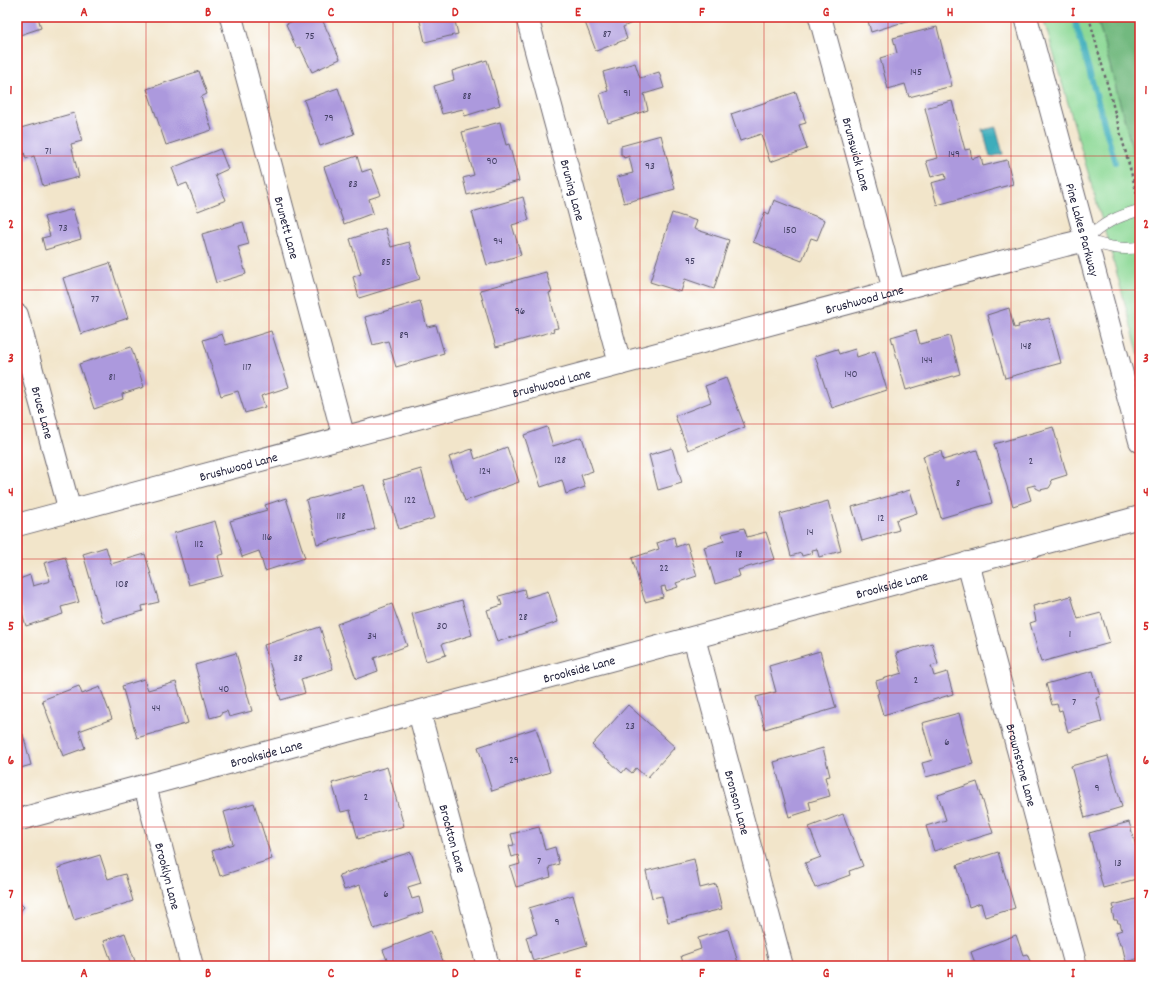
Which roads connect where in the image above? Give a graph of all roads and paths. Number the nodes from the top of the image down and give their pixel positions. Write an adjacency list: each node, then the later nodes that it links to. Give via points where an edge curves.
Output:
1 (231, 17): 13 (street, Brunett Lane)
2 (527, 17): 12 (street, Bruning Lane)
3 (820, 17): 10 (street, Brunswick Lane)
4 (1026, 17): 8 (street, Pine Lakes Parkway)
5 (1090, 17): 6 (path)
6 (1138, 198)
7 (1140, 210): 8 (lane, via 1120,216 1097,229)
8 (1086, 240): 9 (lane, via 1112,248); 10 (street, Brushwood Lane); 14 (street, Pine Lakes Parkway)
9 (1140, 247)
10 (894, 290): 12 (street, Brushwood Lane)
11 (17, 315): 15 (street, Bruce Lane)
12 (620, 364): 13 (street, Brushwood Lane)
13 (344, 438): 15 (street, Brushwood Lane)
14 (1140, 441)
15 (70, 511): 17 (street, Brushwood Lane)
16 (1140, 517): 18 (street, Brookside Lane)
17 (17, 525)
18 (968, 563): 19 (street, Brookside Lane); 26 (street, Brownstone Lane)
19 (694, 638): 20 (street, Brookside Lane); 25 (street, Bronson Lane)
20 (419, 712): 21 (street, Brookside Lane); 24 (street, Brockton Lane)
21 (145, 786): 22 (street, Brookside Lane); 23 (street, Brooklyn Lane)
22 (17, 820)
23 (192, 966)
24 (488, 966)
25 (782, 966)
26 (1076, 966)

